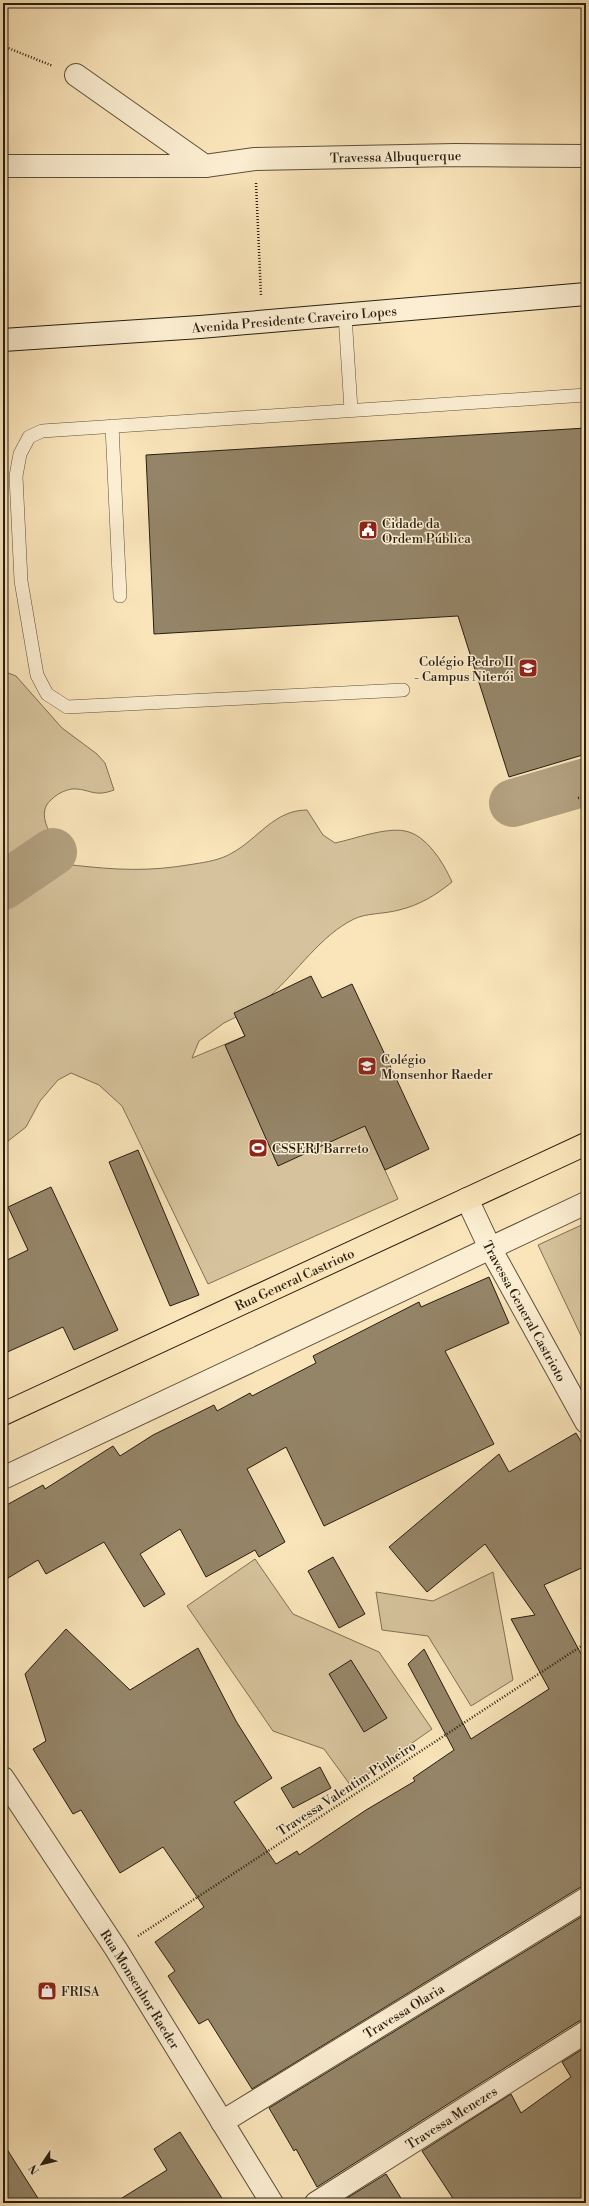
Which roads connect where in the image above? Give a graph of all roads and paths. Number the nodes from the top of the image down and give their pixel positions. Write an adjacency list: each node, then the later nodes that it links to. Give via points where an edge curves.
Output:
1 (3, 46): 2 (path)
2 (76, 75): 6 (street)
3 (586, 156): 4 (street, Travessa Albuquerque)
4 (255, 159): 6 (street, Travessa Albuquerque); 9 (path)
5 (3, 166): 6 (street, Travessa Albuquerque)
6 (205, 166)
7 (586, 294): 8 (street, Avenida Presidente Craveiro Lopes)
8 (345, 315): 9 (street, Avenida Presidente Craveiro Lopes); 12 (lane)
9 (262, 321): 10 (street, Avenida Presidente Craveiro Lopes)
10 (3, 340)
11 (586, 395): 12 (lane)
12 (351, 410): 13 (lane)
13 (112, 426): 14 (lane); 15 (lane, via 42,431 30,437 20,454 16,476 21,581 37,675 48,694 68,708)
14 (120, 596)
15 (403, 690)
16 (586, 796): 17 (path)
17 (578, 798)
18 (586, 1144): 19 (main road, Rua General Castrioto)
19 (467, 1199): 21 (street, Travessa General Castrioto); 22 (main road, Rua General Castrioto)
20 (586, 1202): 21 (street)
21 (490, 1248): 23 (street, Travessa General Castrioto); 24 (street)
22 (3, 1414)
23 (586, 1422)
24 (3, 1478)
25 (586, 1643): 28 (path, Travessa Valentim Pinheiro)
26 (3, 1778): 28 (street, Rua Monsenhor Raeder)
27 (586, 1900): 30 (street, Travessa Olaria)
28 (116, 1949): 30 (street, Rua Monsenhor Raeder)
29 (586, 2032): 32 (street, Travessa Menezes)
30 (222, 2122): 31 (street, Rua Monsenhor Raeder)
31 (272, 2203)
32 (316, 2203)

